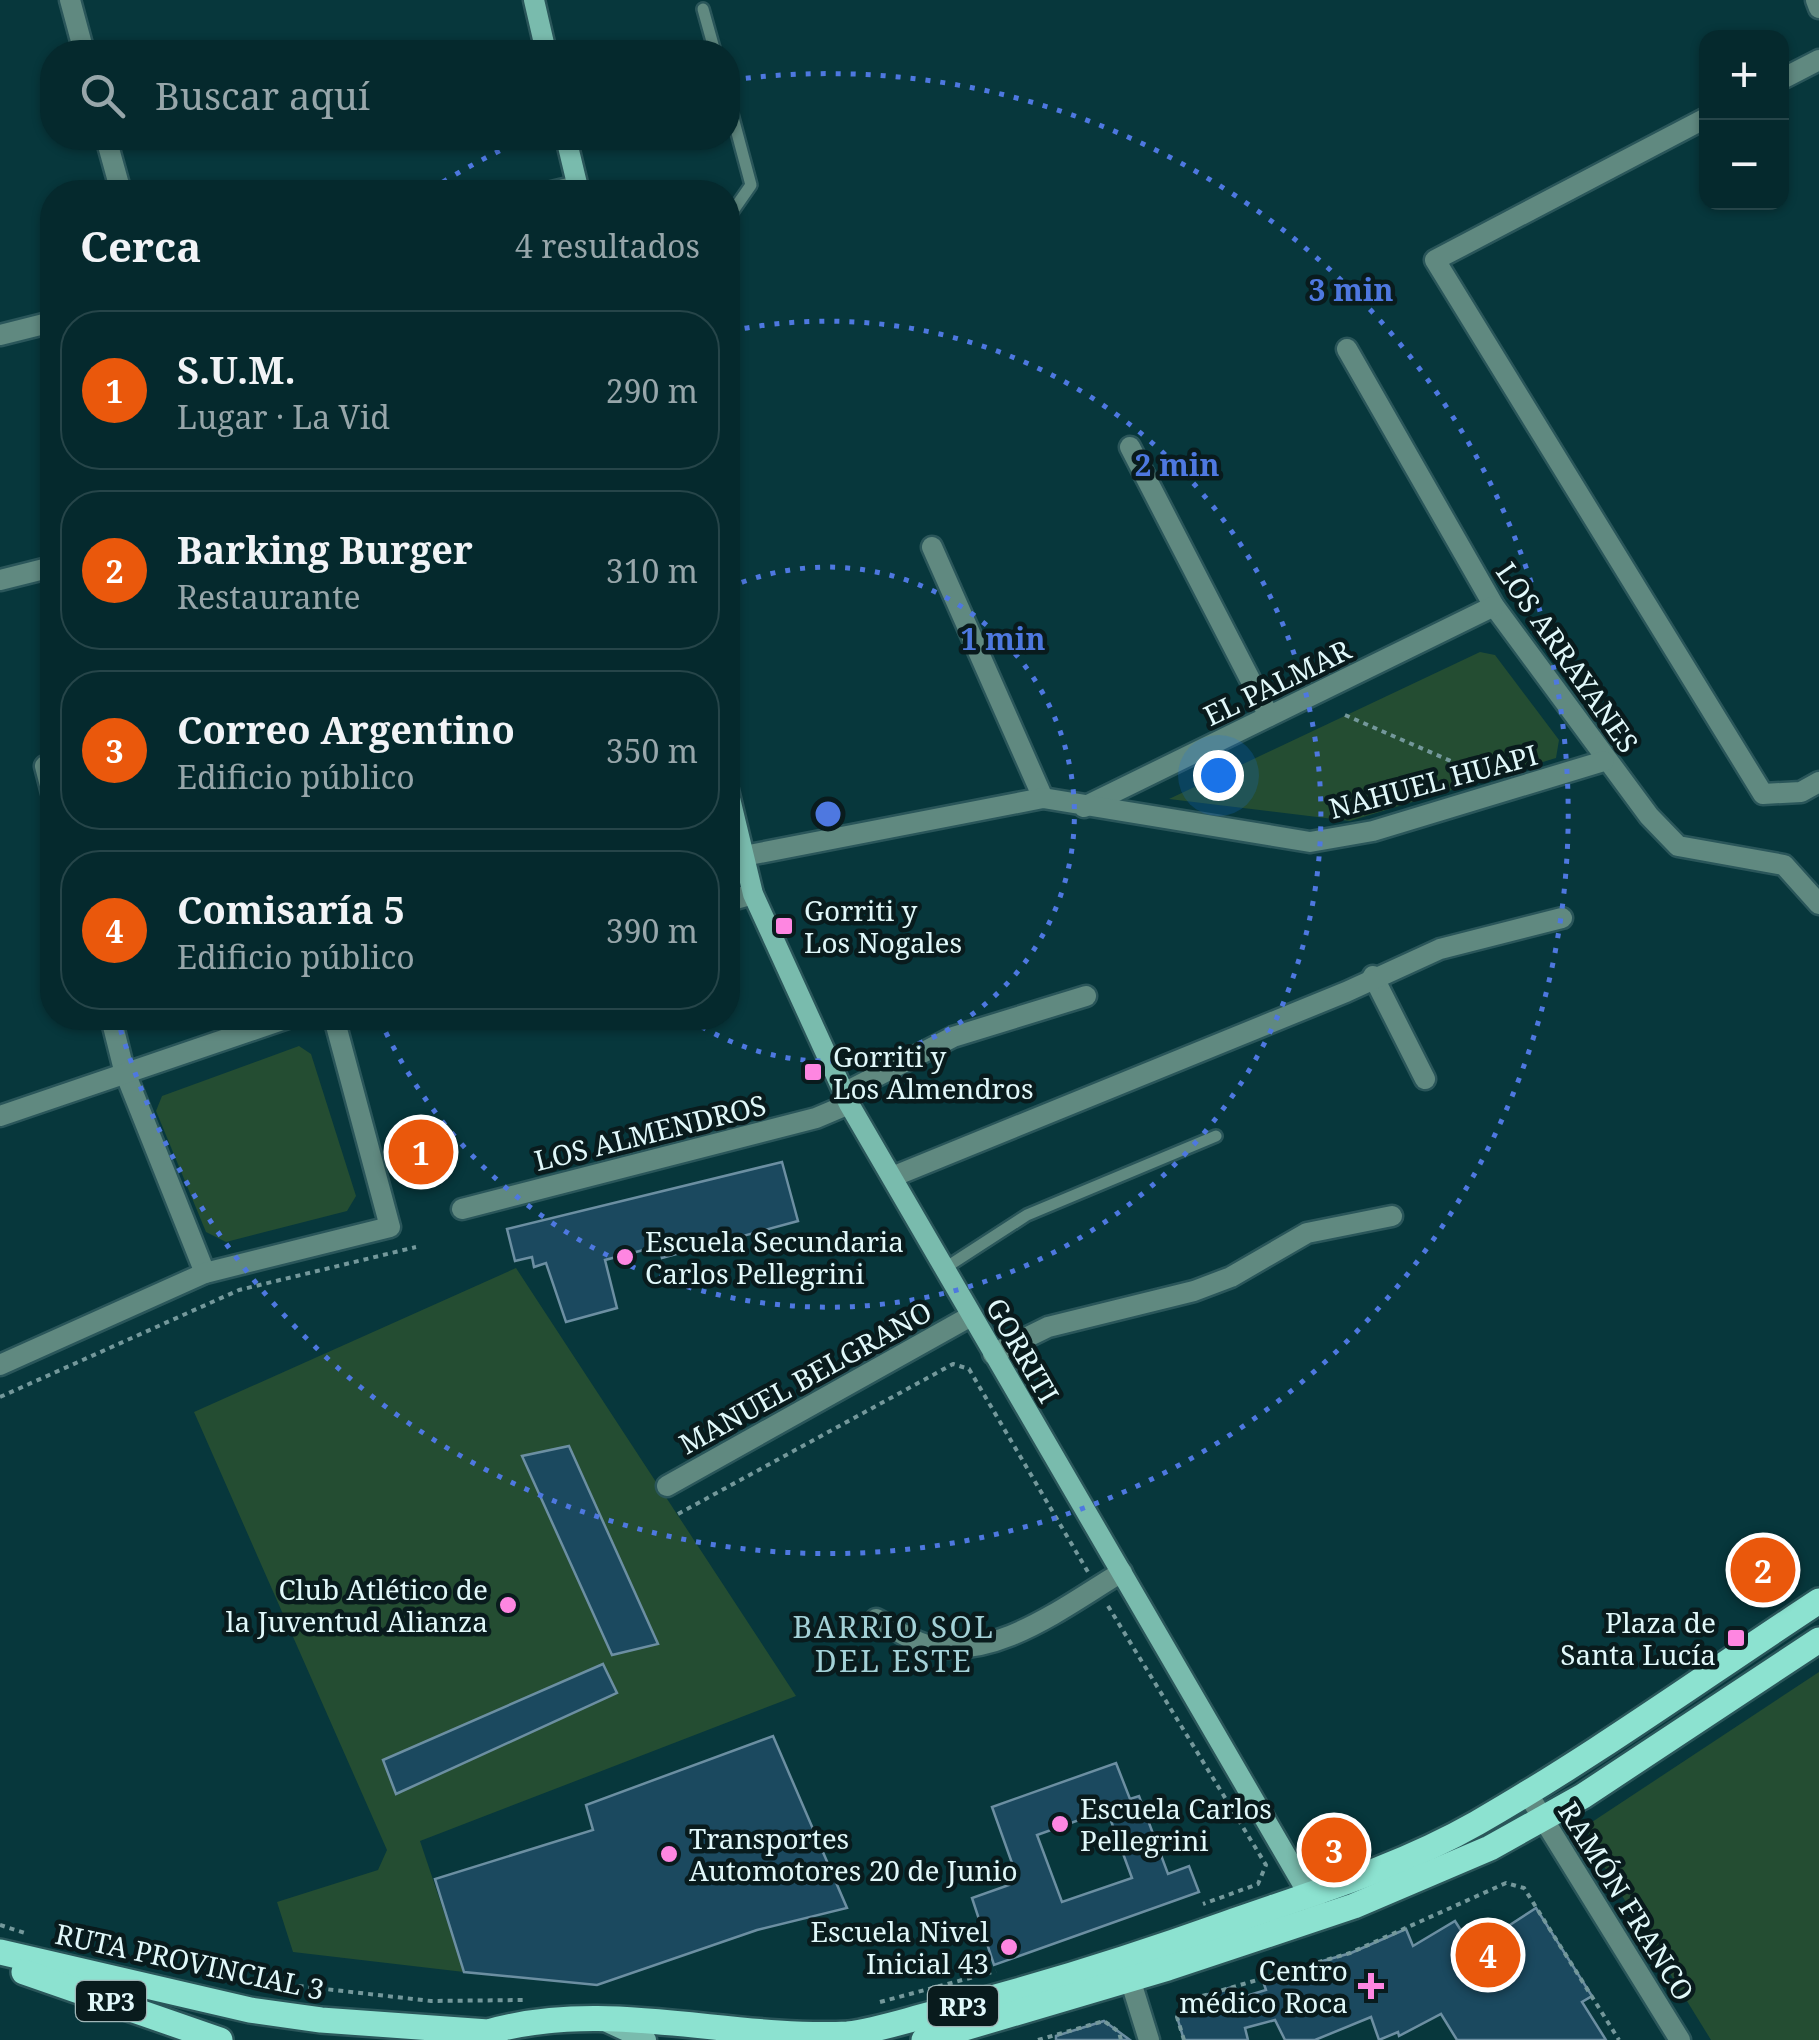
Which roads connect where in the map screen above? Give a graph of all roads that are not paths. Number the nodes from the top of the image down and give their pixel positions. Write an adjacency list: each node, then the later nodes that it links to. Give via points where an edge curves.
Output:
1 (70, 0): 6 (street)
2 (534, 0): 7 (street)
3 (1816, 0): 4 (street)
4 (1819, 8)
5 (703, 9): 8 (lane)
6 (81, 40)
7 (543, 40)
8 (712, 40)
9 (1819, 60): 10 (street)
10 (1789, 75)
11 (1702, 120): 28 (street, via 1435,260 1763,794 1801,792)
12 (740, 144): 17 (lane, via 751,185)
13 (109, 150): 15 (street)
14 (569, 150): 16 (street)
15 (117, 180)
16 (576, 180)
17 (740, 201)
18 (40, 325): 19 (street)
19 (0, 335)
20 (1348, 349): 25 (street, LOS ARRAYANES)
21 (1130, 447): 26 (street)
22 (932, 548): 29 (street)
23 (40, 571): 24 (street)
24 (0, 580)
25 (1494, 606): 26 (street, EL PALMAR); 27 (street, LOS ARRAYANES)
26 (1269, 716): 30 (street, EL PALMAR)
27 (1604, 761): 30 (street, NAHUEL HUAPI, via 1374,831 1310,842); 35 (street, LOS ARRAYANES, via 1678,846 1784,865)
28 (1819, 782)
29 (1043, 798): 30 (street, NAHUEL HUAPI); 32 (street, NAHUEL HUAPI)
30 (1084, 807)
31 (740, 840): 32 (street, GORRITI)
32 (744, 856): 33 (street, GORRITI)
33 (752, 894): 34 (street); 44 (street, GORRITI)
34 (740, 897)
35 (1819, 904)
36 (1562, 918): 37 (street, via 1440,948)
37 (1373, 976): 43 (street); 47 (street)
38 (1086, 996): 44 (street, LOS ALMENDROS, via 953,1037)
39 (114, 1030): 42 (street)
40 (250, 1030): 42 (street)
41 (337, 1030): 51 (street, via 390,1226)
42 (124, 1070): 45 (street); 51 (street)
43 (1425, 1079)
44 (847, 1099): 47 (street, GORRITI); 48 (street, LOS ALMENDROS, via 816,1118)
45 (0, 1116)
46 (1216, 1136): 50 (lane, via 1027,1216)
47 (892, 1176): 50 (street, GORRITI)
48 (462, 1209)
49 (1392, 1216): 53 (street, via 1306,1233 1194,1291 1048,1327)
50 (945, 1268): 52 (street, GORRITI)
51 (205, 1273): 54 (street)
52 (971, 1316): 53 (street, GORRITI); 55 (street, MANUEL BELGRANO)
53 (993, 1354): 56 (street, GORRITI)
54 (0, 1365)
55 (667, 1486)
56 (1122, 1572): 58 (street, via 1015,1634 959,1649 923,1644); 62 (street, GORRITI)
57 (1819, 1601): 60 (main road, RP3)
58 (876, 1618)
59 (1819, 1640): 61 (main road, RP3)
60 (1526, 1791): 61 (street, RAMÓN FRANCO); 62 (main road, RP3)
61 (1545, 1820): 62 (main road, RP3, via 1490,1848); 72 (street, RAMÓN FRANCO)
62 (1315, 1905): 65 (main road, RP3)
63 (0, 1952): 67 (main road, RUTA PROVINCIAL 3 / RP3, via 250,2010)
64 (0, 1964): 68 (main road, RUTA PROVINCIAL 3 / RP3)
65 (1127, 1969): 66 (main road, RP3, via 850,2034 798,2039); 70 (main road, RP3); 71 (street)
66 (604, 2021): 67 (main road, RP3, via 558,2021); 69 (street)
67 (480, 2036)
68 (220, 2040)
69 (646, 2040)
70 (924, 2040)
71 (1149, 2040)
72 (1680, 2040)

